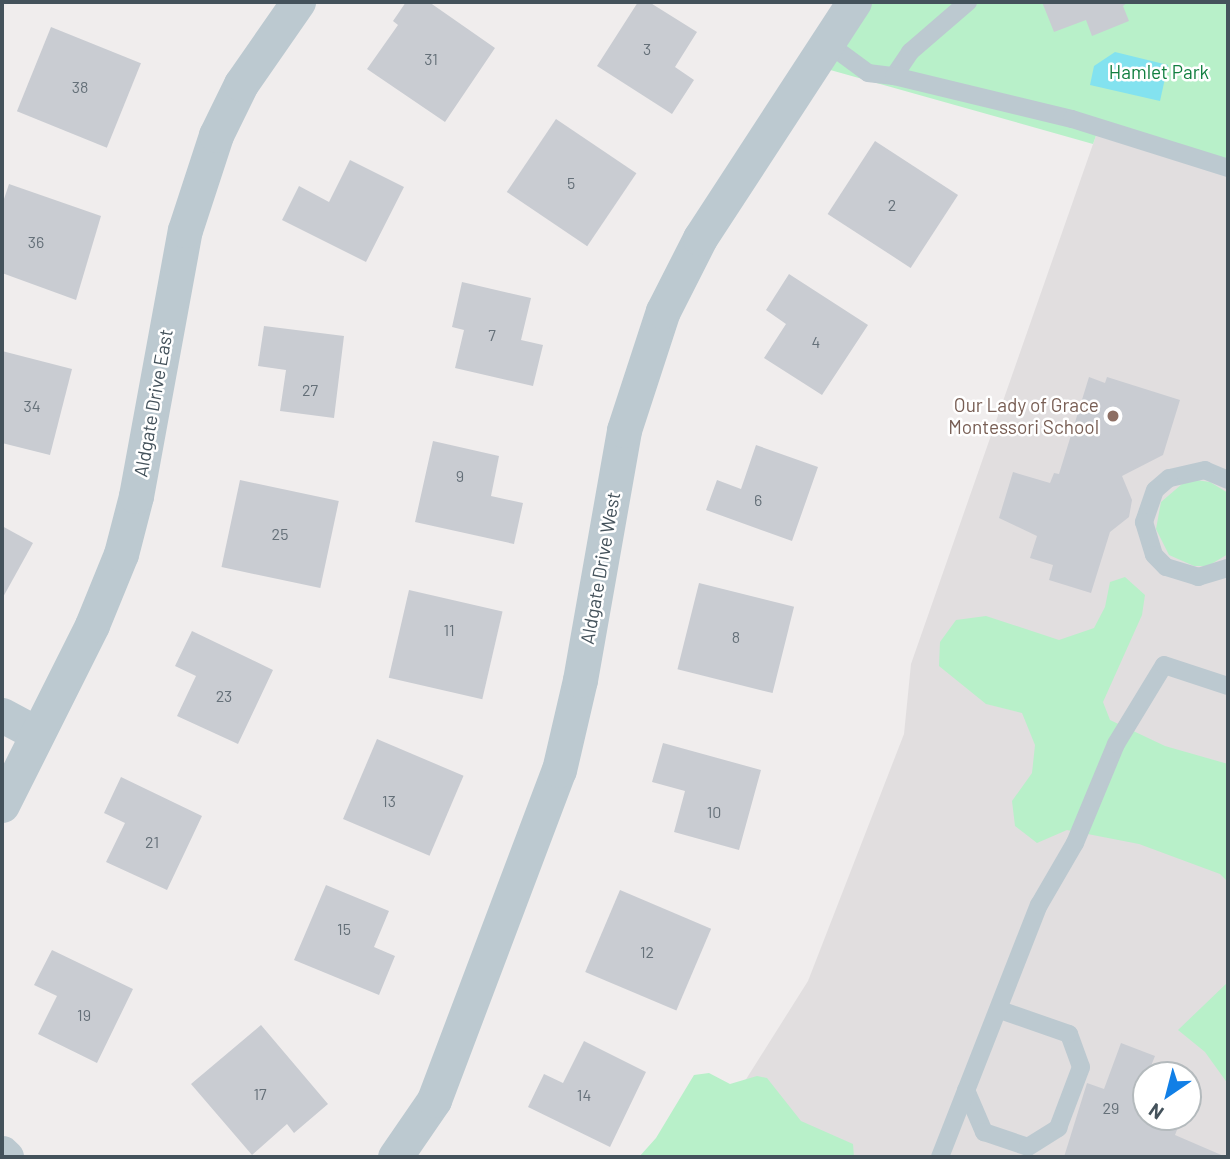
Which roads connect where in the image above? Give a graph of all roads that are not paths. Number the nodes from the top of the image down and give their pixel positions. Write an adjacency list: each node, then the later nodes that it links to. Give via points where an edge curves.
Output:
1 (298, 2): 11 (street, Aldgate Drive East, via 241,84 216,135 185,230 121,554 92,625)
2 (854, 2): 4 (street, Aldgate Drive West)
3 (968, 2): 5 (lane, via 910,52)
4 (826, 42): 5 (lane, via 868,73); 17 (street, Aldgate Drive West, via 701,238 663,311 624,430 580,680 559,770 434,1100)
5 (894, 76): 6 (lane, via 1072,119)
6 (1228, 168)
7 (1228, 480): 8 (lane, via 1205,470 1169,478 1155,490 1144,522 1153,555 1166,567 1198,578)
8 (1228, 568)
9 (1228, 686): 13 (lane, via 1164,665 1116,744 1075,843 1039,905)
10 (2, 715): 11 (street)
11 (36, 733): 12 (street, Aldgate Drive East)
12 (2, 805)
13 (1000, 1010): 14 (lane); 14 (lane, via 1069,1034 1081,1067 1058,1128 1028,1147 984,1132)
14 (966, 1090): 18 (lane)
15 (2, 1153): 16 (street)
16 (6, 1157)
17 (395, 1157)
18 (940, 1157)

